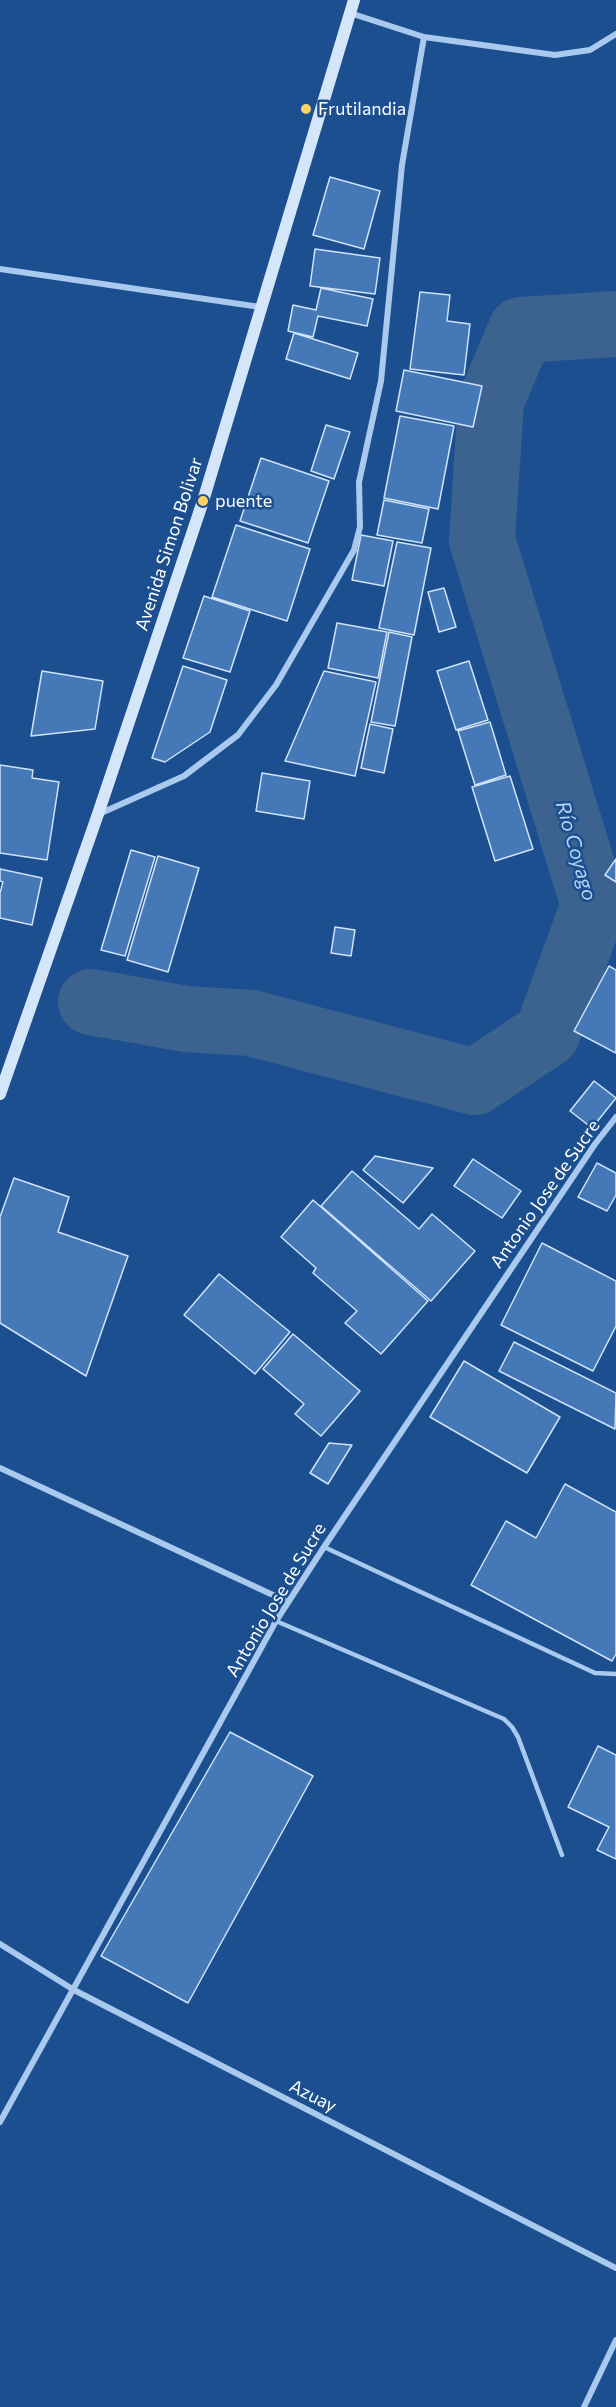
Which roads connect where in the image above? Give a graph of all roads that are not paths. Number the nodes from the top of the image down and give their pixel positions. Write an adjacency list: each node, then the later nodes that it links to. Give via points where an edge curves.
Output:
1 (354, 0): 2 (main road, Avenida Simon Bolivar)
2 (350, 13): 4 (street); 6 (main road, Avenida Simon Bolivar)
3 (616, 34): 4 (street, via 590,50 555,55)
4 (424, 37): 7 (street, via 402,165 381,381 359,482 360,527 354,550 276,685 238,735 184,776)
5 (0, 269): 6 (street)
6 (260, 307): 7 (main road, Avenida Simon Bolivar, via 203,501)
7 (98, 814): 8 (main road, Avenida Simon Bolivar)
8 (0, 1094)
9 (616, 1118): 11 (street, Antonio Jose de Sucre)
10 (0, 1468): 12 (street)
11 (324, 1547): 12 (street, Antonio Jose de Sucre); 14 (lane, via 595,1672)
12 (288, 1602): 13 (street, Antonio Jose de Sucre)
13 (276, 1622): 15 (lane, via 504,1719 518,1737); 17 (street, Antonio Jose de Sucre)
14 (616, 1674)
15 (562, 1855)
16 (0, 1944): 17 (street, Azuay)
17 (74, 1990): 18 (street, Antonio Jose de Sucre); 19 (street, Azuay)
18 (0, 2122)
19 (616, 2268)
20 (616, 2340): 21 (street)
21 (584, 2407)

